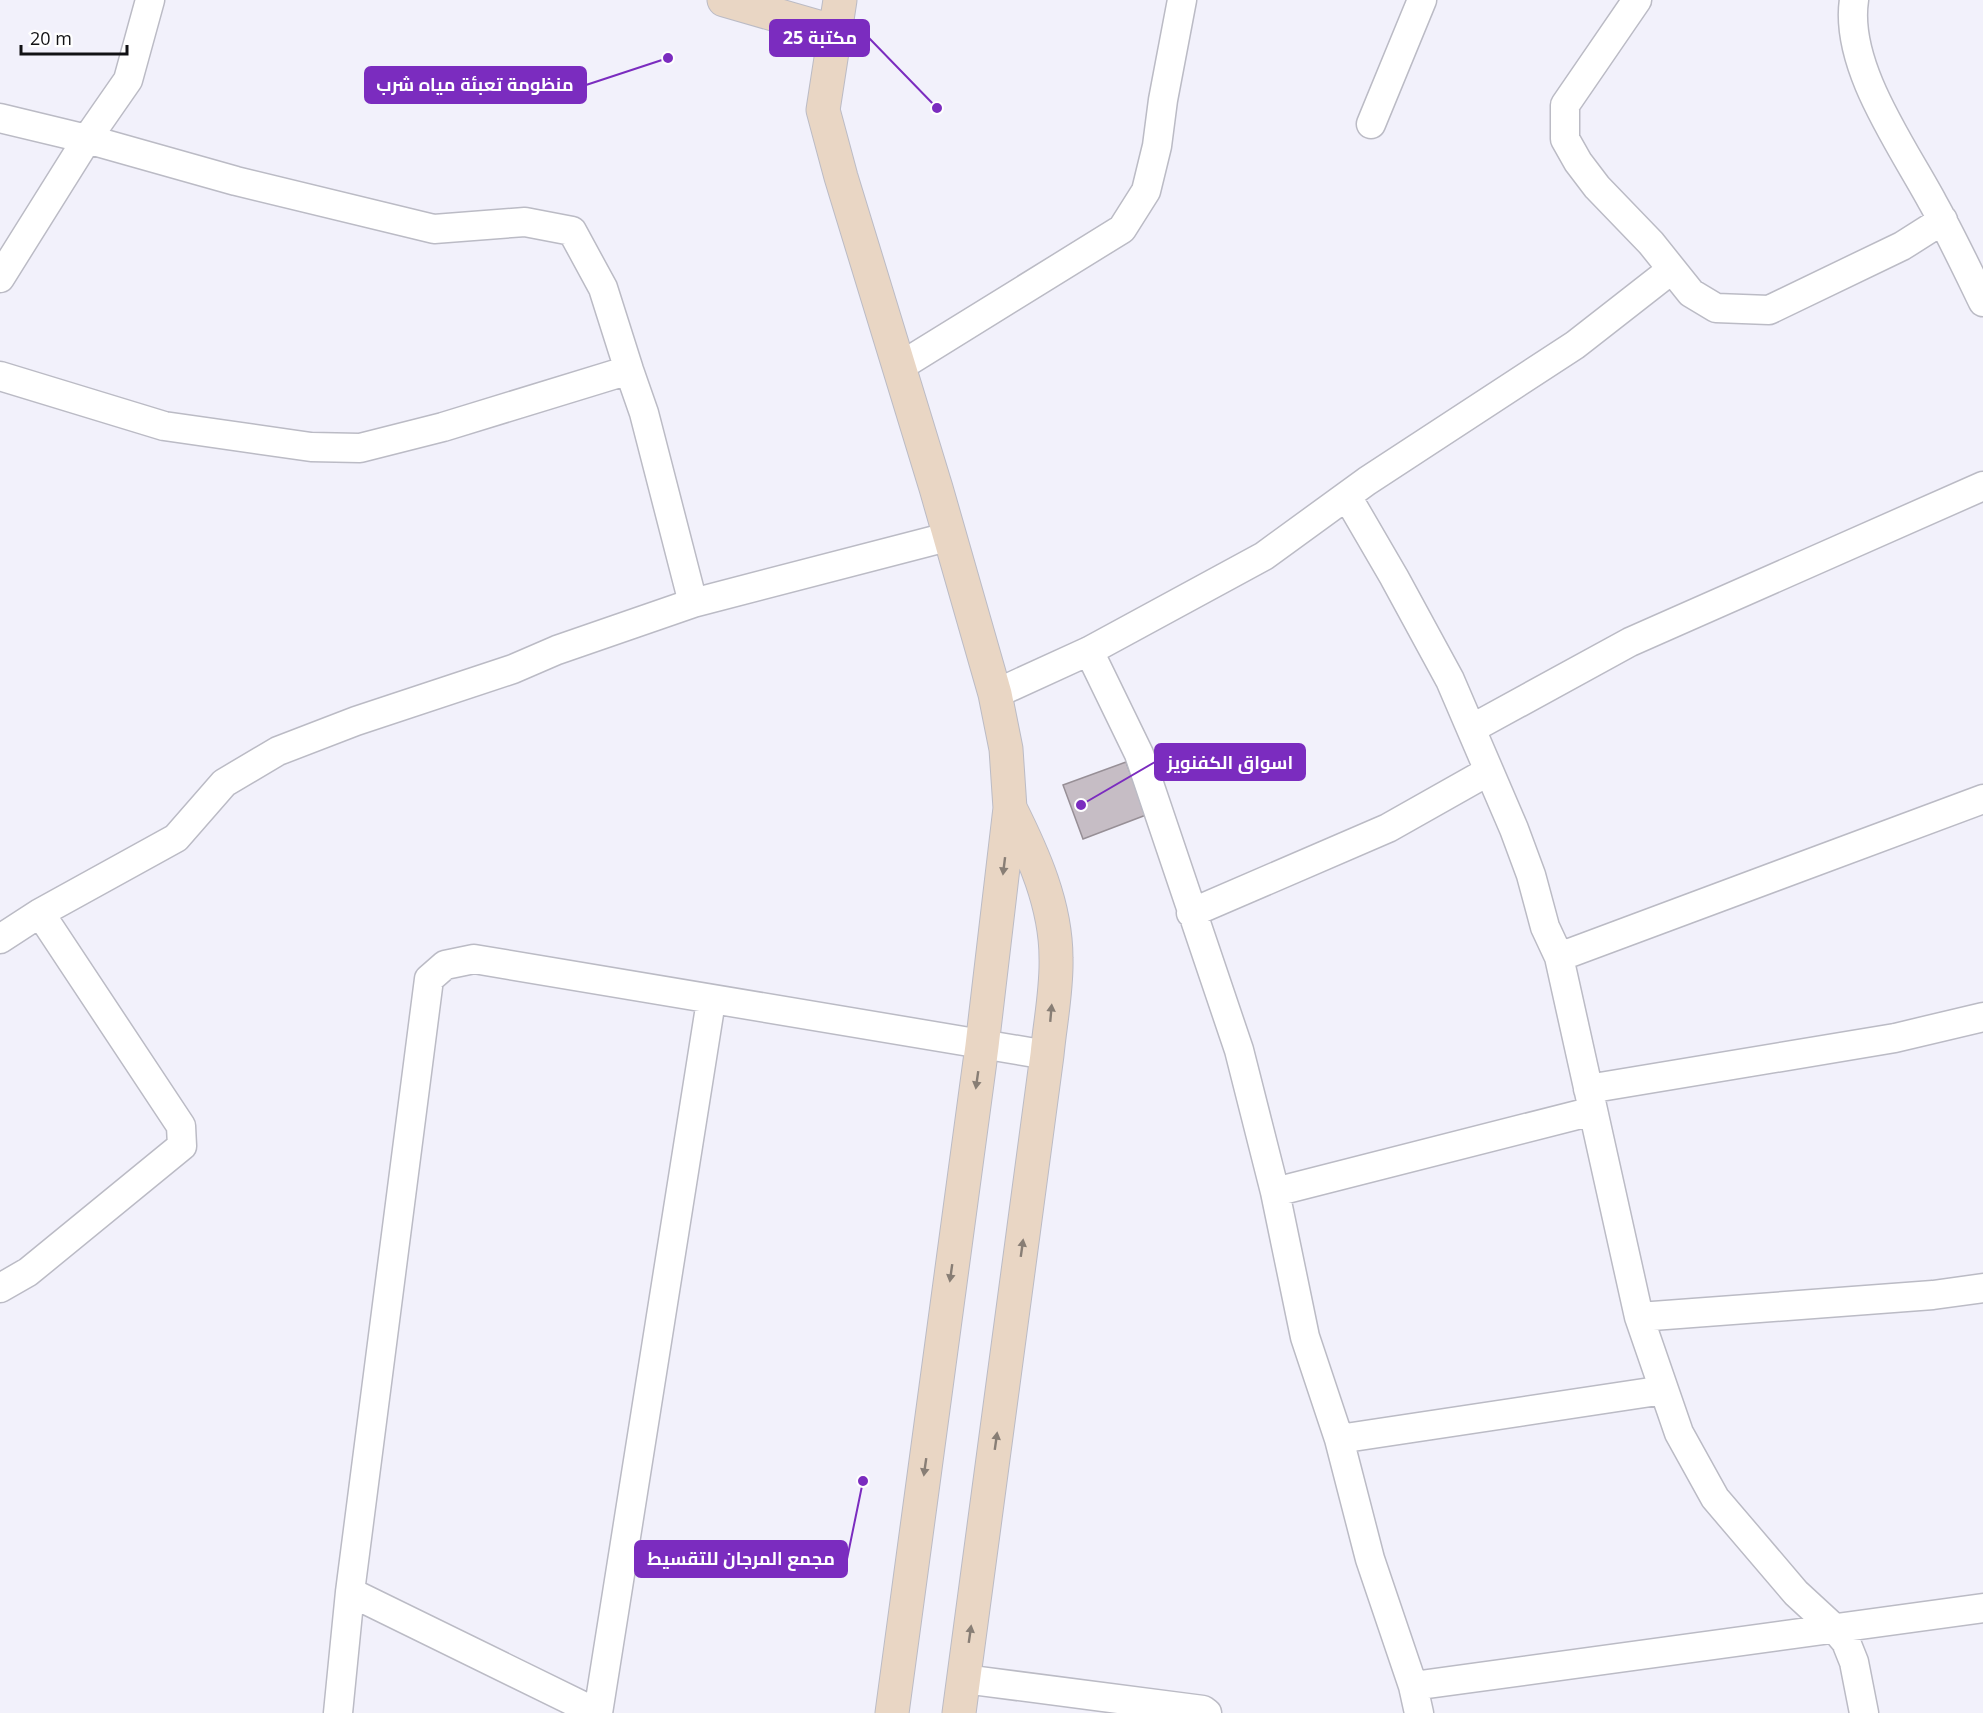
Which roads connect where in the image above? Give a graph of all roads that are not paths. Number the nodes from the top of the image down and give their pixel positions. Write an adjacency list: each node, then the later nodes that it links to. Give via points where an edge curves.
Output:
1 (150, 0): 11 (street, via 128,80)
2 (724, 0): 8 (street)
3 (840, 0): 8 (street)
4 (1182, 0): 16 (street, via 1149,180 1122,229)
5 (1422, 0): 10 (street)
6 (1637, 0): 13 (street, via 1565,105 1565,139 1597,187 1651,243)
7 (1854, 0): 12 (street, via 1853,34 1875,97)
8 (836, 32): 16 (street, via 823,110)
9 (0, 118): 11 (street)
10 (1371, 124)
11 (87, 139): 14 (street); 17 (street, via 236,181 435,229 525,222 572,231 603,288)
12 (1943, 220): 13 (street, via 1902,246 1768,310 1716,308 1691,293); 15 (street)
13 (1671, 270): 20 (street, via 1575,345)
14 (0, 278)
15 (1983, 302)
16 (899, 367): 21 (street)
17 (629, 370): 18 (street, via 360,448 311,447 164,426); 22 (street, via 644,413)
18 (0, 376)
19 (1983, 486): 25 (street, via 1630,642)
20 (1348, 498): 23 (street, via 1264,556); 25 (street, via 1450,680)
21 (951, 536): 22 (street); 24 (street)
22 (693, 603): 29 (street, via 278,751 224,783 176,838)
23 (1089, 651): 24 (street); 30 (street, via 1139,754)
24 (995, 694): 28 (street, via 1006,749)
25 (1471, 729): 26 (street)
26 (1489, 771): 30 (street, via 1388,828); 32 (street, via 1531,875)
27 (1983, 799): 32 (street)
28 (1011, 808): 35 (street, one-way to 35); 36 (street, one-way to 28, via 1057,957 1054,936 1033,855)
29 (40, 913): 31 (street); 39 (street, via 181,1126 182,1146 28,1272)
30 (1191, 913): 38 (street, via 1239,1050)
31 (0, 939)
32 (1558, 957): 37 (street)
33 (711, 1001): 35 (street); 44 (street, via 474,959 445,964 429,979); 50 (street)
34 (1983, 1017): 37 (street)
35 (982, 1046): 36 (street); 51 (street, one-way to 51)
36 (1047, 1055): 47 (street, one-way to 36)
37 (1591, 1100): 38 (street); 41 (street)
38 (1275, 1192): 43 (street, via 1305,1337)
39 (0, 1288)
40 (1983, 1288): 41 (street)
41 (1639, 1317): 42 (street)
42 (1664, 1390): 43 (street); 46 (street, via 1679,1433 1715,1498 1796,1593)
43 (1339, 1439): 48 (street, via 1370,1559)
44 (350, 1592): 49 (street); 50 (street)
45 (1983, 1608): 46 (street)
46 (1834, 1628): 48 (street); 55 (street, via 1846,1642 1854,1662)
47 (964, 1679): 52 (street); 53 (street)
48 (1413, 1686): 54 (street)
49 (338, 1713)
50 (598, 1713)
51 (892, 1713)
52 (959, 1713)
53 (1207, 1713)
54 (1419, 1713)
55 (1864, 1713)

